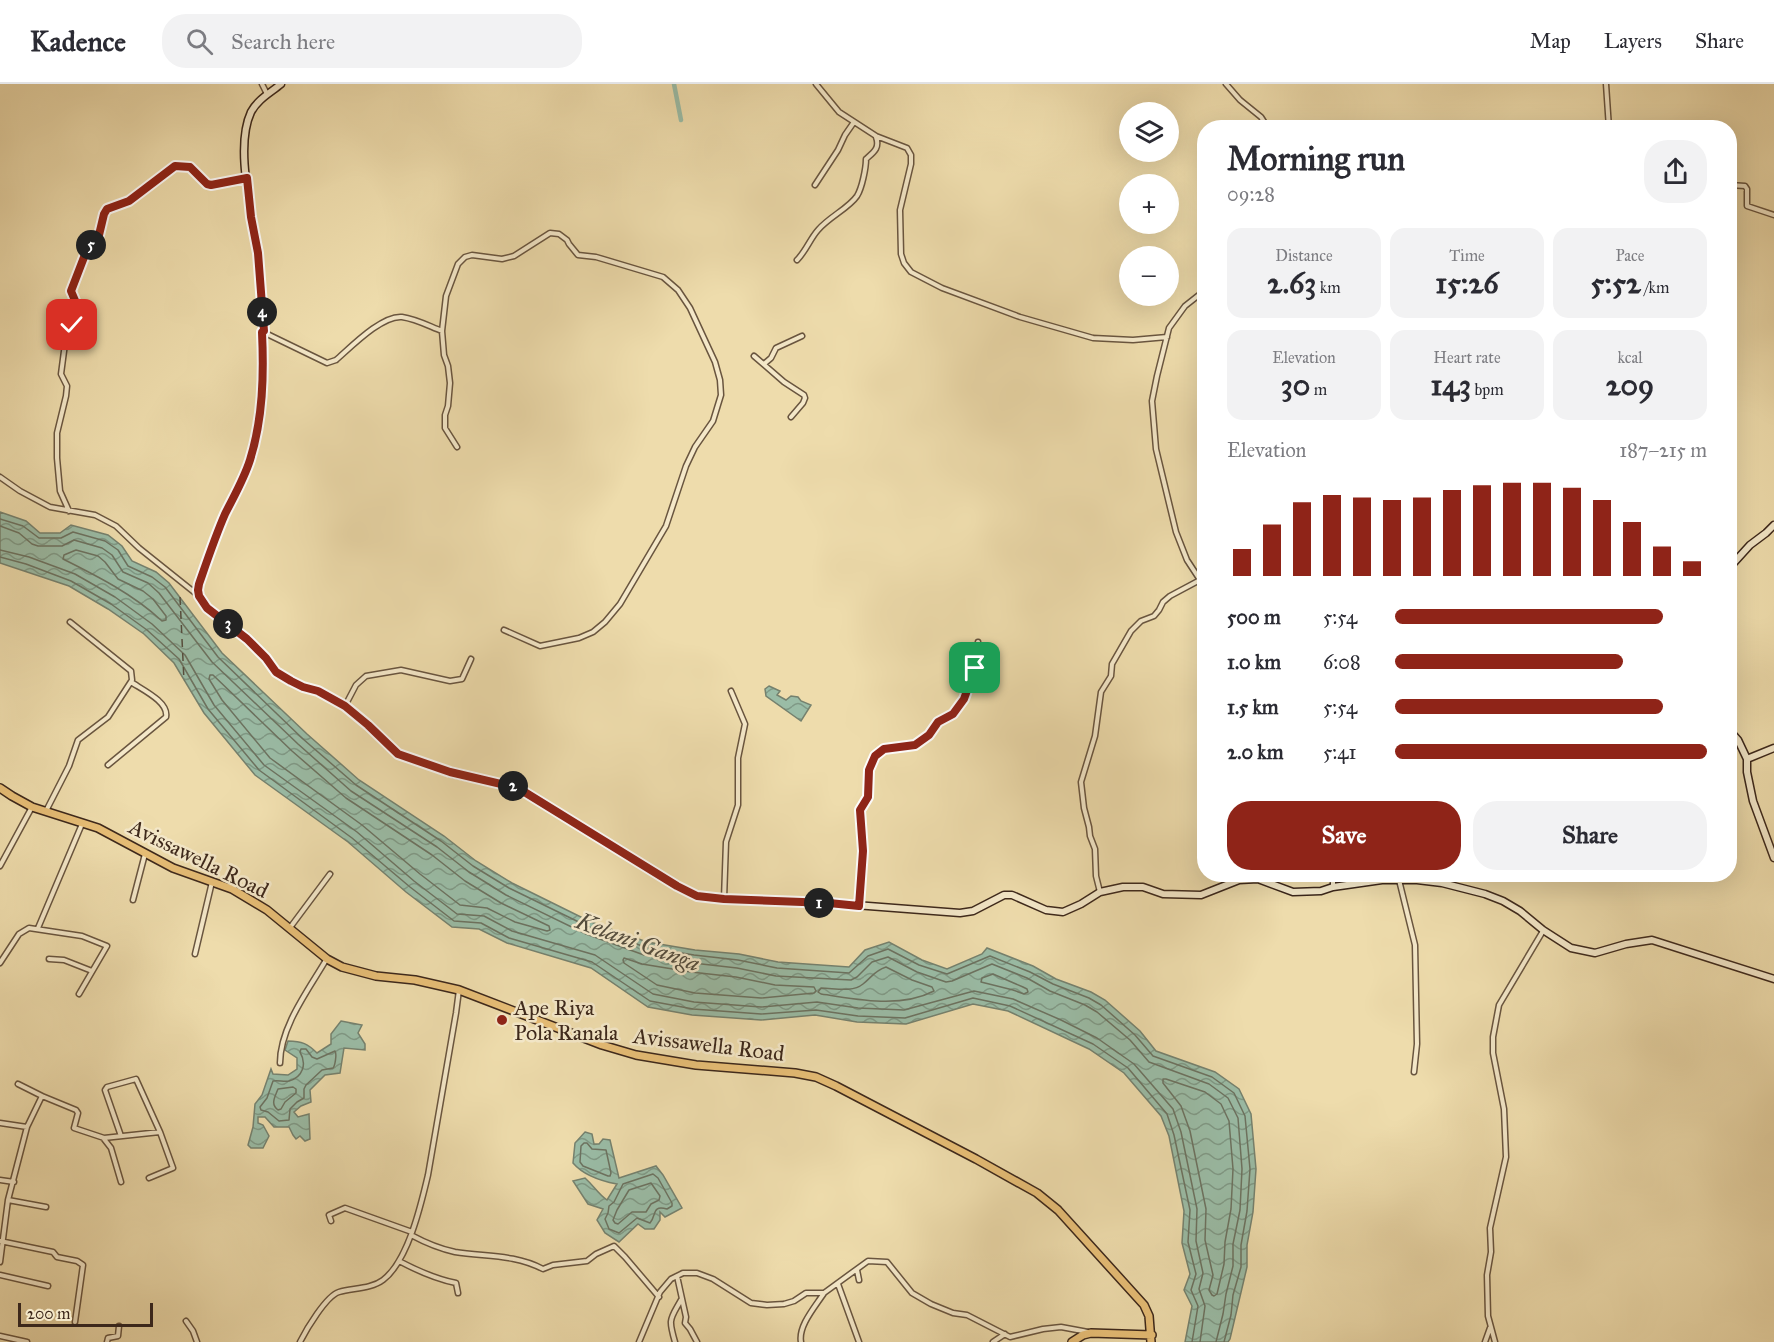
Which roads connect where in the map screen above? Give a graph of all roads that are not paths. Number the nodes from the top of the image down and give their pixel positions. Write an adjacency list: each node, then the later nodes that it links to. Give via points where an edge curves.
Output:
1 (262, 84): 6 (street)
2 (281, 84): 6 (street)
3 (816, 84): 9 (street, via 839,112)
4 (1226, 84): 7 (street)
5 (1606, 84): 8 (street)
6 (267, 95): 11 (street, via 258,100 250,113 244,158)
7 (1263, 120)
8 (1608, 120)
9 (854, 122): 10 (street); 12 (street)
10 (876, 136): 15 (street, via 879,144 867,159 857,195 826,221); 20 (street, via 907,148 911,155 900,210 901,254 911,272 1020,317 1093,338)
11 (247, 178): 18 (street, via 258,253); 26 (street, via 211,185 190,167 175,166 140,194 104,214 99,235 86,252 74,280 71,291 79,310 66,336 63,357 61,374 66,396 57,433 57,458 60,491)
12 (815, 185)
13 (1737, 185): 14 (street, via 1747,189 1747,206)
14 (1774, 215)
15 (797, 260)
16 (1197, 297): 20 (street, via 1185,306)
17 (442, 331): 18 (street, via 394,317 327,363); 24 (street, via 450,383 445,428); 33 (street, via 446,296 458,264 465,257 502,259 514,256 550,233 559,234 578,255 663,277 678,290 716,362 720,380 721,395 713,421 686,466 666,526 620,604 605,622 579,638 540,646)
18 (262, 332): 31 (street, via 261,408 251,458 199,584)
19 (802, 336): 22 (street, via 776,348)
20 (1167, 337): 29 (street, via 1152,401 1156,449 1176,532)
21 (754, 356): 22 (street)
22 (764, 364): 23 (street, via 804,395 803,403)
23 (791, 417)
24 (457, 447)
25 (0, 477): 26 (street, via 50,507)
26 (69, 511): 31 (street, via 95,515 116,526)
27 (1774, 525): 28 (street)
28 (1737, 559)
29 (1197, 575)
30 (1197, 582): 59 (street, via 1170,596 1154,616 1131,631 1101,692 1095,736 1082,782)
31 (199, 596): 38 (street, via 207,608 247,639 276,672)
32 (70, 622): 36 (street, via 131,671)
33 (504, 630)
34 (978, 642): 62 (street, via 975,668 964,699 953,714 938,722 915,745 884,749 875,756 869,770 868,797 860,810 863,851)
35 (471, 659): 38 (street, via 462,680 401,670 366,676 356,685)
36 (131, 682): 42 (street, via 164,706 166,717); 45 (street, via 108,717 78,740)
37 (731, 691): 60 (street, via 744,724 738,758 738,805 726,842)
38 (345, 706): 60 (street, via 398,754 450,772 518,788 677,886 697,896)
39 (1737, 740): 41 (street)
40 (1774, 748): 41 (street)
41 (1747, 759): 48 (street, via 1753,801)
42 (108, 765)
43 (0, 788): 44 (main road, Avissawella Road)
44 (32, 807): 45 (main road, Avissawella Road); 49 (street)
45 (46, 812): 46 (main road, Avissawella Road)
46 (83, 822): 47 (main road, Avissawella Road); 63 (street)
47 (145, 854): 51 (main road, Avissawella Road); 61 (street)
48 (1774, 858)
49 (0, 866)
50 (330, 874): 64 (street)
51 (212, 881): 64 (main road, Avissawella Road, via 249,898); 66 (street)
52 (1234, 882): 59 (street, via 1201,895 1163,894 1143,887)
53 (1266, 882): 58 (street, via 1293,892)
54 (1333, 882): 58 (street)
55 (1368, 882): 58 (street)
56 (1399, 882): 75 (street, via 1415,945)
57 (1442, 882): 65 (street, via 1485,894 1520,911)
58 (1333, 887)
59 (1100, 892): 62 (street, via 1063,912 1046,910 1012,895 960,913)
60 (724, 899): 62 (street)
61 (134, 900)
62 (859, 906)
63 (38, 928): 69 (street, via 19,933); 70 (street, via 82,936 107,946)
64 (289, 930): 68 (main road, Avissawella Road)
65 (1543, 930): 71 (street, via 1571,948 1595,953 1652,940); 107 (street, via 1499,1005 1493,1037 1492,1053 1504,1109 1506,1157 1490,1228 1487,1275)
66 (195, 954)
67 (50, 959): 70 (street)
68 (327, 959): 72 (main road, Avissawella Road, via 353,971); 74 (street, via 288,1028)
69 (0, 963)
70 (92, 971): 73 (street)
71 (1774, 979)
72 (459, 990): 90 (street, via 428,1175); 111 (main road, Avissawella Road, via 636,1055 696,1065 795,1073 836,1086 1037,1193 1058,1210 1144,1305)
73 (79, 994)
74 (280, 1063)
75 (1414, 1072)
76 (18, 1084): 77 (street)
77 (42, 1096): 79 (street); 82 (street, via 78,1111 74,1128)
78 (0, 1123): 79 (street)
79 (27, 1127): 85 (street)
80 (160, 1132): 81 (street); 81 (street, via 139,1083 132,1079 105,1090); 83 (street, via 173,1168)
81 (121, 1136): 82 (street)
82 (104, 1138): 86 (street)
83 (149, 1178)
84 (0, 1179): 85 (street)
85 (14, 1182): 87 (street)
86 (121, 1182)
87 (8, 1200): 88 (street); 91 (street)
88 (46, 1207)
89 (331, 1221): 90 (street, via 328,1215 345,1208)
90 (411, 1233): 92 (street); 102 (street, via 453,1252 518,1259 543,1269 587,1261 614,1246)
91 (1, 1241): 93 (street); 105 (street, via 53,1252 83,1265)
92 (399, 1261): 100 (street, via 424,1274 456,1283); 115 (street, via 375,1285 335,1293)
93 (0, 1262)
94 (857, 1270): 97 (street); 98 (street); 109 (street, via 868,1261 887,1262 912,1293)
95 (0, 1275): 99 (street)
96 (677, 1276): 101 (street, via 697,1273 751,1303 767,1305 784,1304 806,1293); 102 (street); 103 (street)
97 (858, 1280)
98 (838, 1284): 101 (street); 120 (street)
99 (48, 1286)
100 (458, 1293)
101 (824, 1293): 119 (street, via 801,1330)
102 (659, 1297): 116 (street)
103 (682, 1300): 117 (street, via 670,1321); 118 (street, via 685,1323)
104 (186, 1321): 114 (street)
105 (75, 1322)
106 (119, 1326): 113 (street, via 118,1336 108,1338)
107 (1491, 1327): 123 (street); 124 (street)
108 (1091, 1333): 109 (street, via 1061,1327 1015,1337); 111 (main road); 122 (main road)
109 (1005, 1334): 121 (street)
110 (0, 1336): 112 (street)
111 (1152, 1338)
112 (27, 1342)
113 (107, 1342)
114 (197, 1342)
115 (300, 1342)
116 (639, 1342)
117 (675, 1342)
118 (697, 1342)
119 (801, 1342)
120 (859, 1342)
121 (993, 1342)
122 (1072, 1342)
123 (1485, 1342)
124 (1495, 1342)

